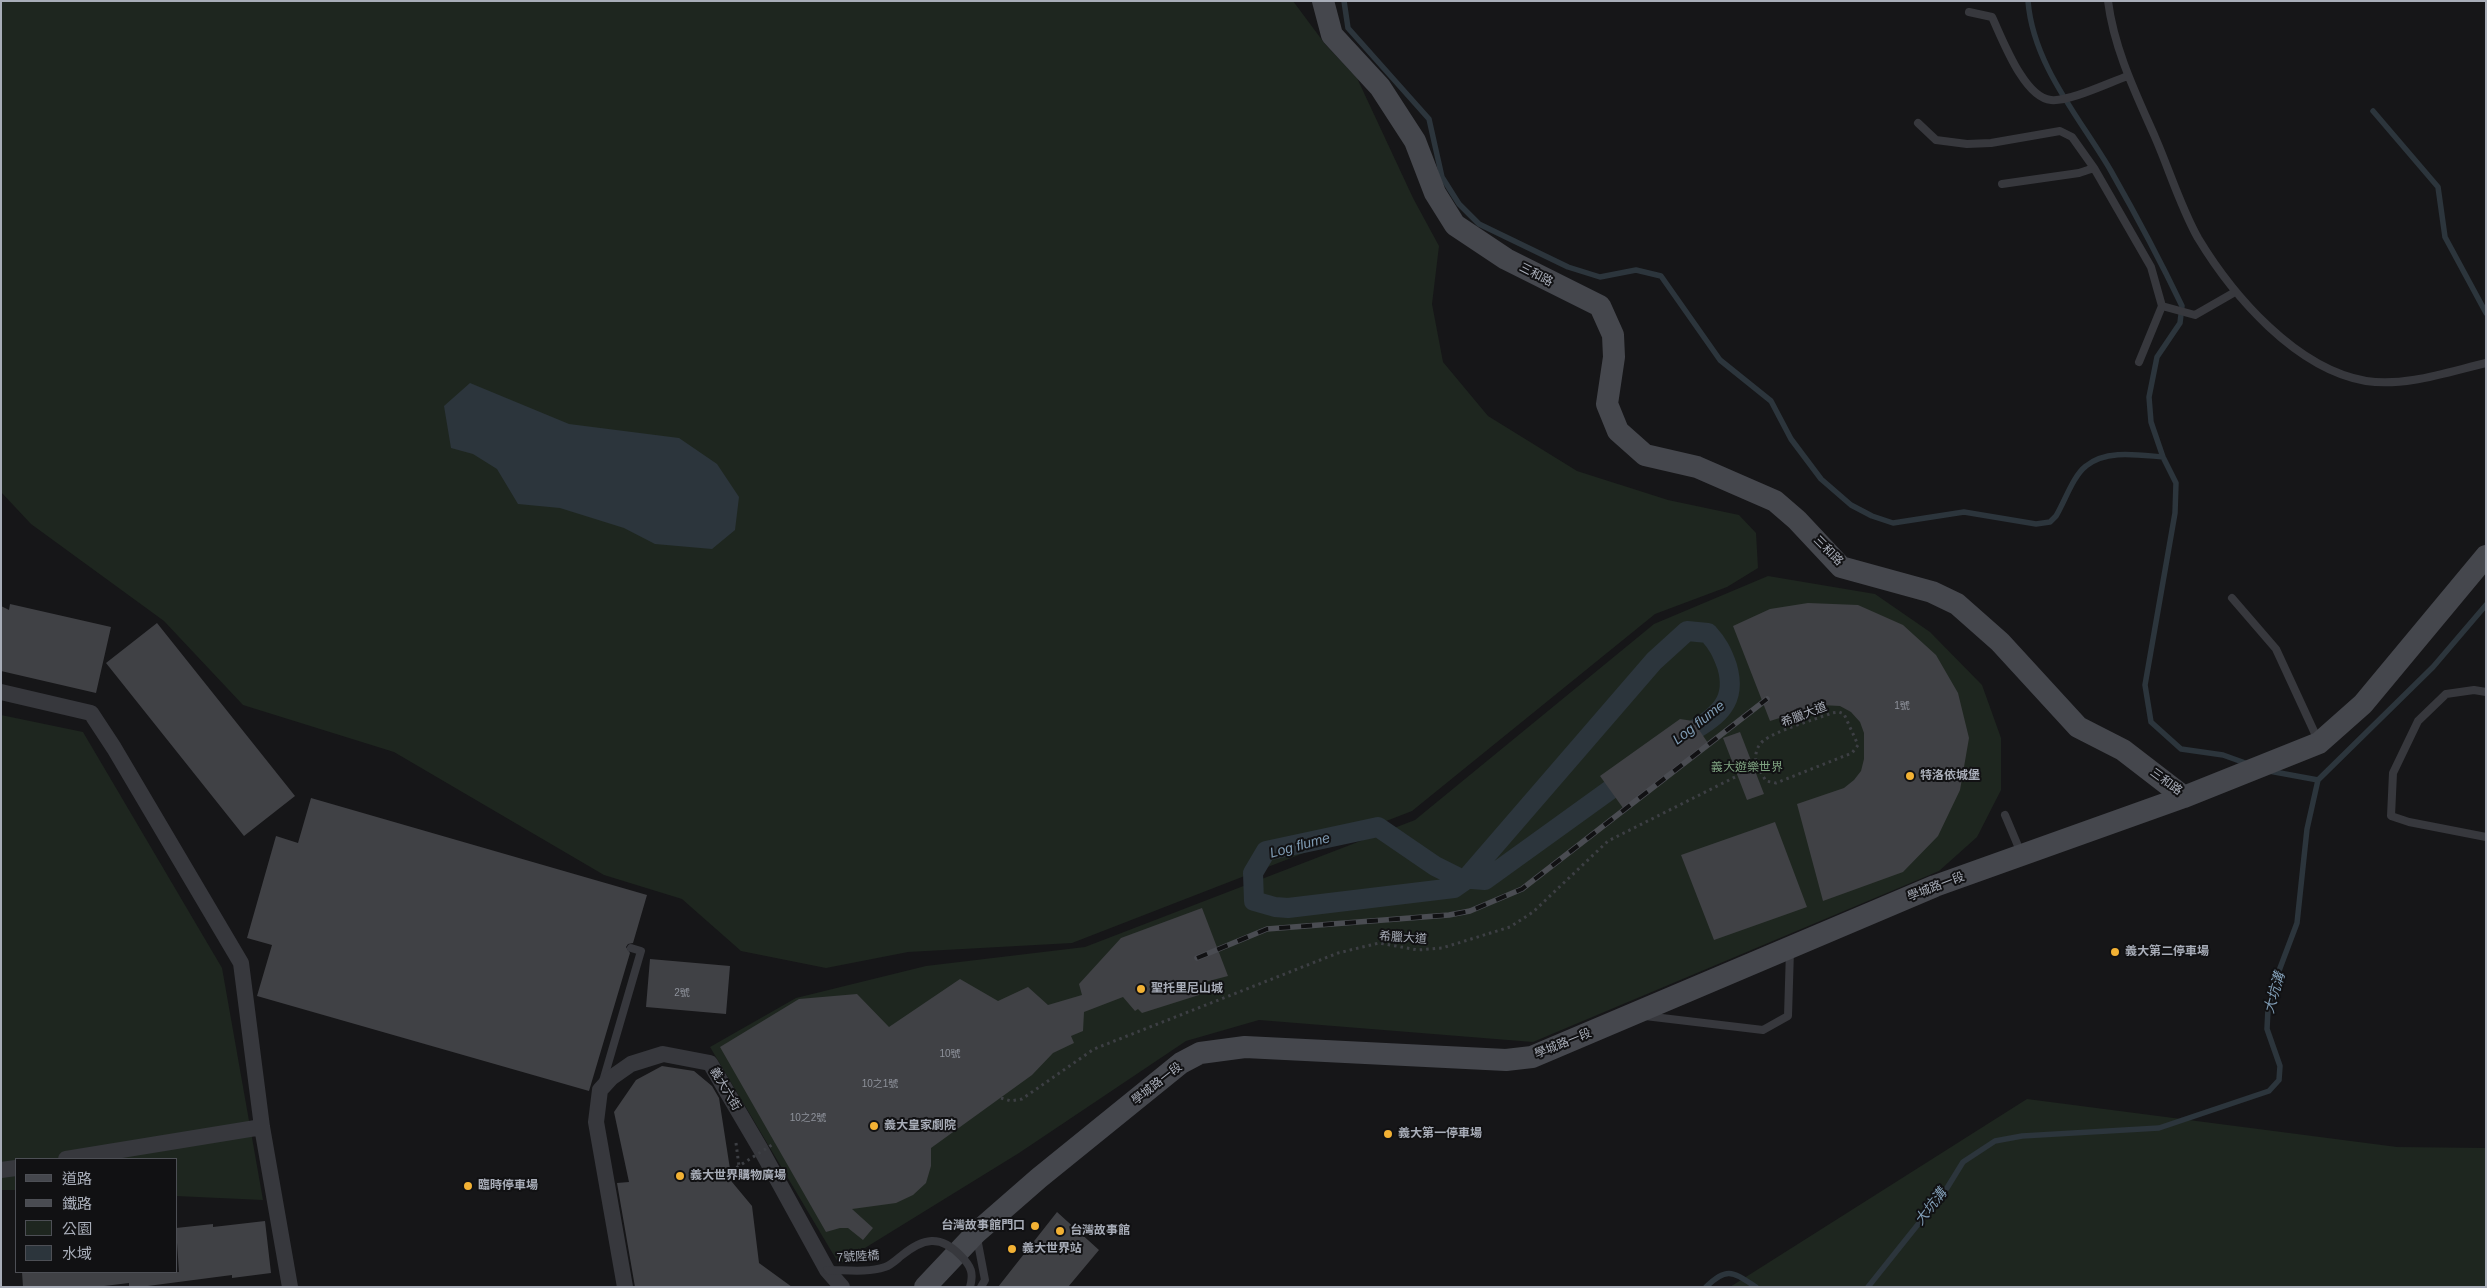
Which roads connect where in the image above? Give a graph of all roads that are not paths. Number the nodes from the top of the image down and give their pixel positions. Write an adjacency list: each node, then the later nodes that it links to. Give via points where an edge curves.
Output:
1 (1323, 1): 17 (main road, 三和路, via 1332,35 1380,87 1414,141 1435,193 1455,225 1506,259 1600,306 1613,335 1614,358 1607,404 1618,431 1645,456 1697,467 1775,501 1841,567 1932,592 1956,604 2000,642 2078,727 2123,750)
2 (2108, 1): 4 (lane)
3 (1970, 12): 4 (lane, via 1992,17 2017,72 2042,97 2051,100 2070,97)
4 (2128, 76): 8 (lane, via 2198,236)
5 (1918, 123): 6 (lane, via 1936,140 1967,144 2060,131 2072,137)
6 (2094, 168): 7 (lane); 9 (lane, via 2151,267)
7 (2002, 184)
8 (2235, 292): 9 (lane, via 2195,316); 11 (lane, via 2291,347 2325,367 2366,381 2421,378)
9 (2166, 308): 10 (lane)
10 (2139, 362)
11 (2486, 363)
12 (2486, 556): 16 (main road, 三和路, via 2362,704)
13 (2232, 598): 16 (lane, via 2276,650)
14 (1, 692): 25 (street, via 91,713 114,748 242,963)
15 (2486, 692): 19 (lane, via 2474,690 2446,694 2418,721 2393,773 2391,816)
16 (2319, 743): 17 (main road, 三和路)
17 (2184, 797): 20 (main road, 學城路一段)
18 (2005, 814): 20 (lane)
19 (2486, 837)
20 (2022, 855): 22 (main road, 學城路一段, via 1935,886)
21 (631, 948): 24 (lane, via 642,952)
22 (1790, 948): 23 (main road, 學城路一段); 23 (lane, via 1788,1016 1763,1030)
23 (1631, 1011): 29 (main road, 學城路一段, via 1532,1058 1506,1060 1245,1047 1200,1053 1181,1063)
24 (600, 1090): 30 (street, 義大六街, via 632,1064 663,1054 710,1063); 32 (street, via 596,1122)
25 (262, 1127): 26 (street); 31 (street)
26 (72, 1158)
27 (15, 1168): 28 (street)
28 (1, 1170)
29 (976, 1233): 34 (main road, 學城路一段); 36 (lane, via 985,1280)
30 (827, 1270): 33 (street, 義大六街); 35 (lane, 7號陸橋, bridge, via 887,1267 915,1245 931,1240 950,1245 968,1263 973,1274)
31 (290, 1287)
32 (625, 1287)
33 (842, 1287)
34 (925, 1287)
35 (970, 1287)
36 (981, 1287)

